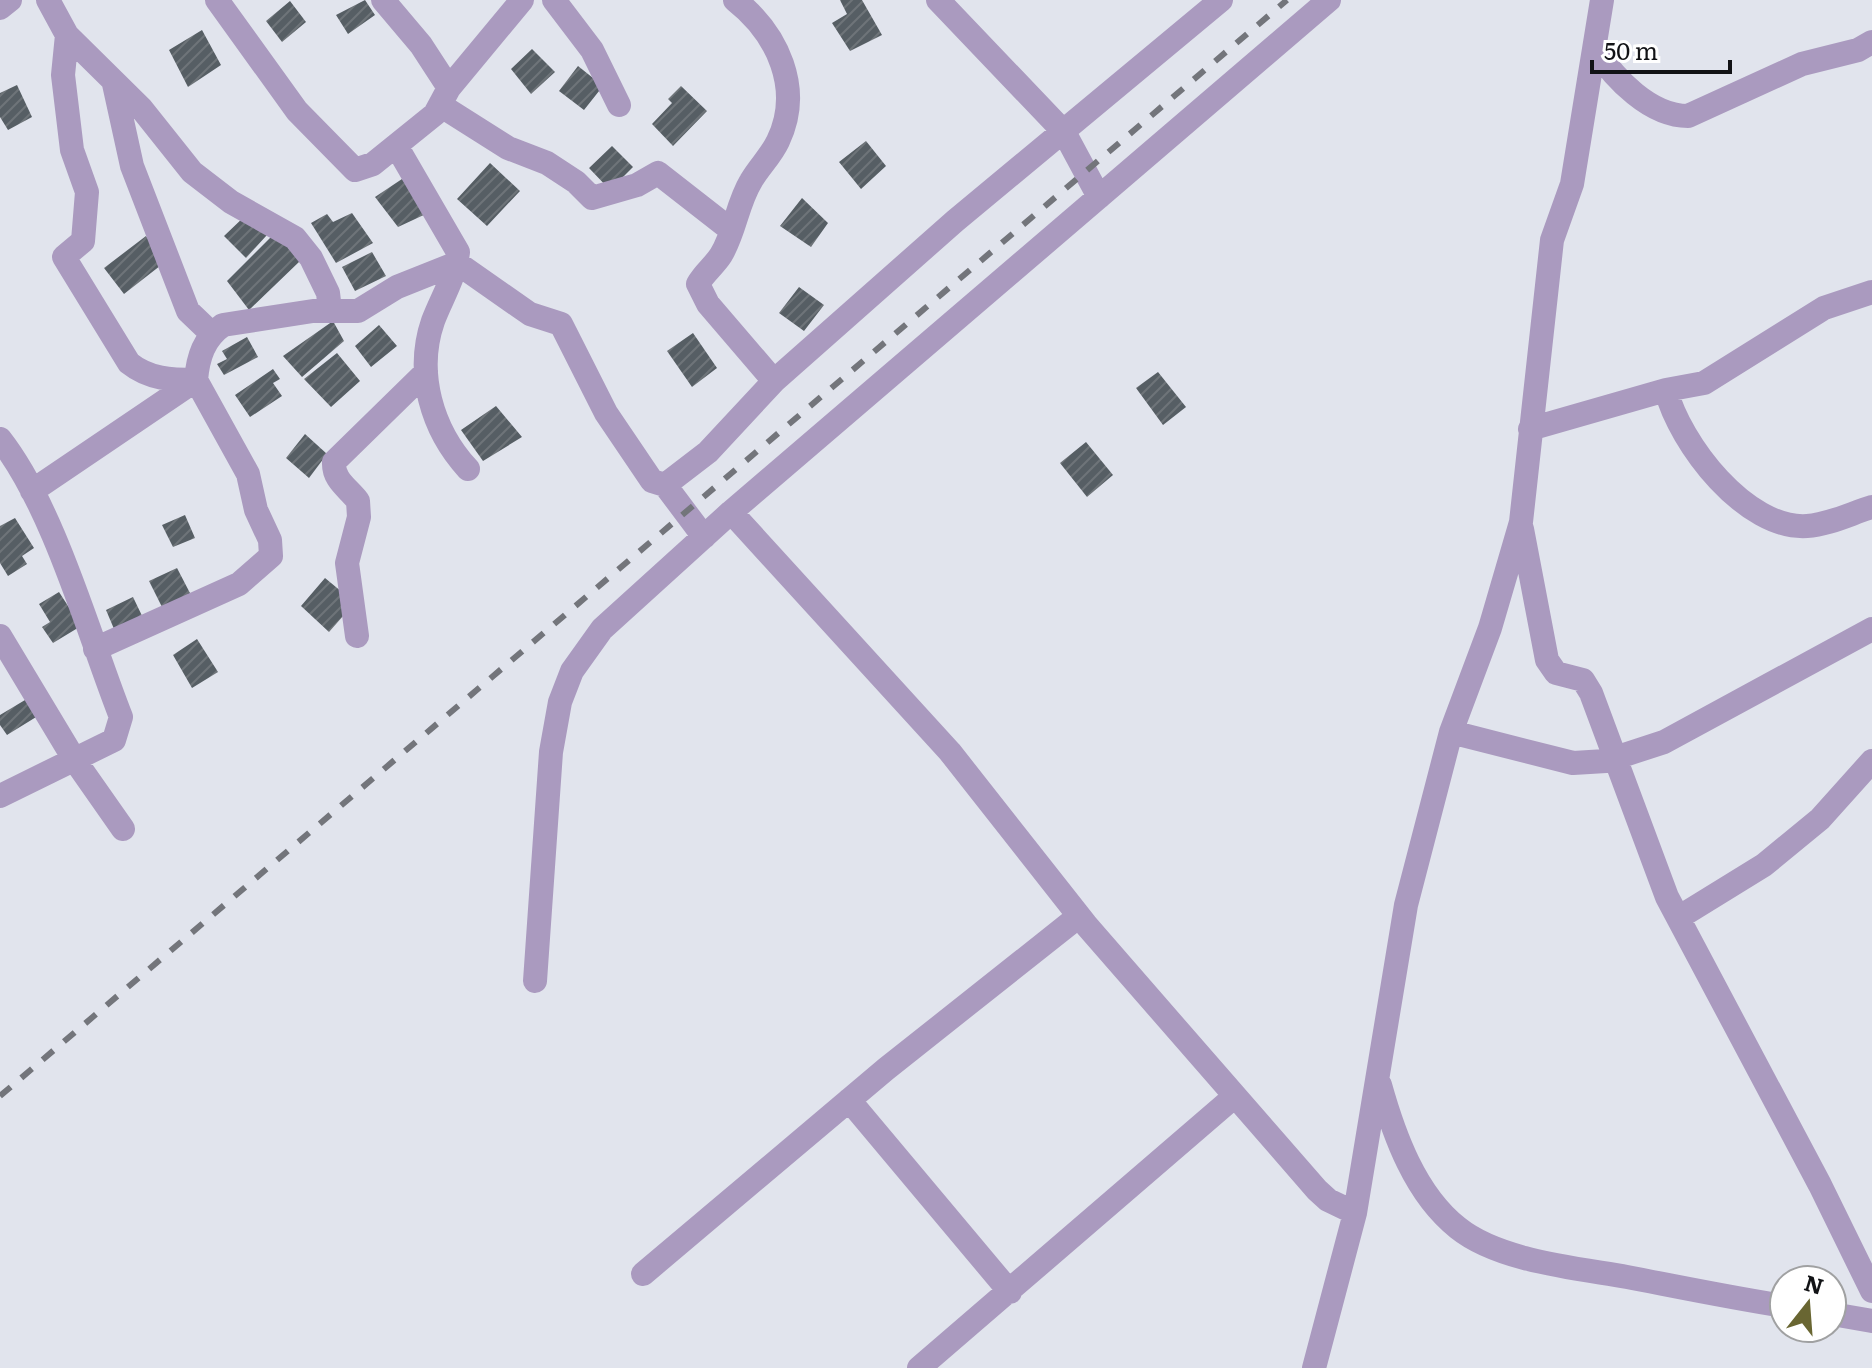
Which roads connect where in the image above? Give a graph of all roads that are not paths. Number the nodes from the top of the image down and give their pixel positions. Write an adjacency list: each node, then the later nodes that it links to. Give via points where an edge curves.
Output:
1 (10, 0): 12 (street)
2 (48, 0): 13 (street)
3 (217, 0): 20 (street, via 297,111 345,163 365,169)
4 (383, 0): 17 (street, via 421,45)
5 (522, 0): 17 (street)
6 (554, 0): 18 (street, via 592,50)
7 (735, 0): 22 (street, via 783,62 790,93 777,145 743,196)
8 (938, 0): 19 (street)
9 (1221, 0): 19 (street)
10 (1329, 0): 21 (street)
11 (1602, 0): 15 (street)
12 (0, 8)
13 (67, 35): 16 (street); 28 (street, via 63,75 72,150 87,206 83,241 64,257 129,363 168,380)
14 (1872, 42): 15 (street, via 1802,64 1688,116 1672,116 1643,98 1607,68)
15 (1595, 49): 31 (street, via 1572,184 1552,240)
16 (114, 84): 25 (street, via 192,172 231,202 295,238 317,270); 26 (street, via 132,166 188,311)
17 (444, 96): 20 (street, via 435,114); 22 (street, via 508,148 547,163 592,198 658,173)
18 (619, 105)
19 (1064, 132): 21 (street); 29 (street)
20 (397, 147): 23 (street, via 454,239)
21 (1099, 197): 37 (street)
22 (731, 230): 29 (street, via 720,257 698,284 699,292)
23 (457, 263): 25 (street, via 397,287 358,311); 27 (street, via 432,326); 34 (street, via 530,314 561,324 606,413 652,481)
24 (1872, 292): 30 (street, via 1824,308 1704,383)
25 (330, 310): 26 (street, via 249,319)
26 (211, 333): 28 (street)
27 (426, 372): 33 (street, via 442,437); 42 (street, via 334,462 340,483 358,501 347,563)
28 (196, 380): 35 (street); 43 (street, via 248,474 271,556 239,584)
29 (774, 381): 34 (street, via 708,452)
30 (1666, 390): 31 (street); 36 (street, via 1685,434 1755,513 1808,526)
31 (1530, 429): 38 (street)
32 (0, 439): 35 (street)
33 (468, 469)
34 (665, 485): 39 (street)
35 (32, 491): 43 (street)
36 (1872, 507)
37 (731, 512): 39 (street); 50 (street, via 950,752)
38 (1521, 522): 44 (street, via 1490,628); 46 (street, via 1547,660 1556,673 1583,680)
39 (704, 537): 52 (street, via 602,629 564,692 551,752)
40 (1872, 629): 46 (street, via 1664,742)
41 (0, 636): 45 (street)
42 (357, 636)
43 (95, 649): 45 (street, via 121,717 119,732 114,740)
44 (1451, 732): 46 (street, via 1573,763); 53 (street, via 1406,905)
45 (74, 759): 48 (street); 49 (street)
46 (1615, 759): 51 (street)
47 (1872, 761): 51 (street, via 1820,819 1784,849)
48 (0, 796)
49 (123, 829)
50 (1079, 916): 54 (street); 55 (street)
51 (1678, 918): 58 (street)
52 (535, 981)
53 (1379, 1079): 56 (street); 60 (street, via 1410,1164 1425,1192 1458,1228 1492,1247 1544,1261)
54 (1235, 1096): 56 (street, via 1317,1190); 59 (street)
55 (849, 1100): 57 (street); 59 (street)
56 (1355, 1213): 64 (street)
57 (643, 1274)
58 (1872, 1291)
59 (1010, 1292): 63 (street)
60 (1768, 1303)
61 (1848, 1317): 62 (street)
62 (1872, 1321)
63 (919, 1368)
64 (1314, 1368)

